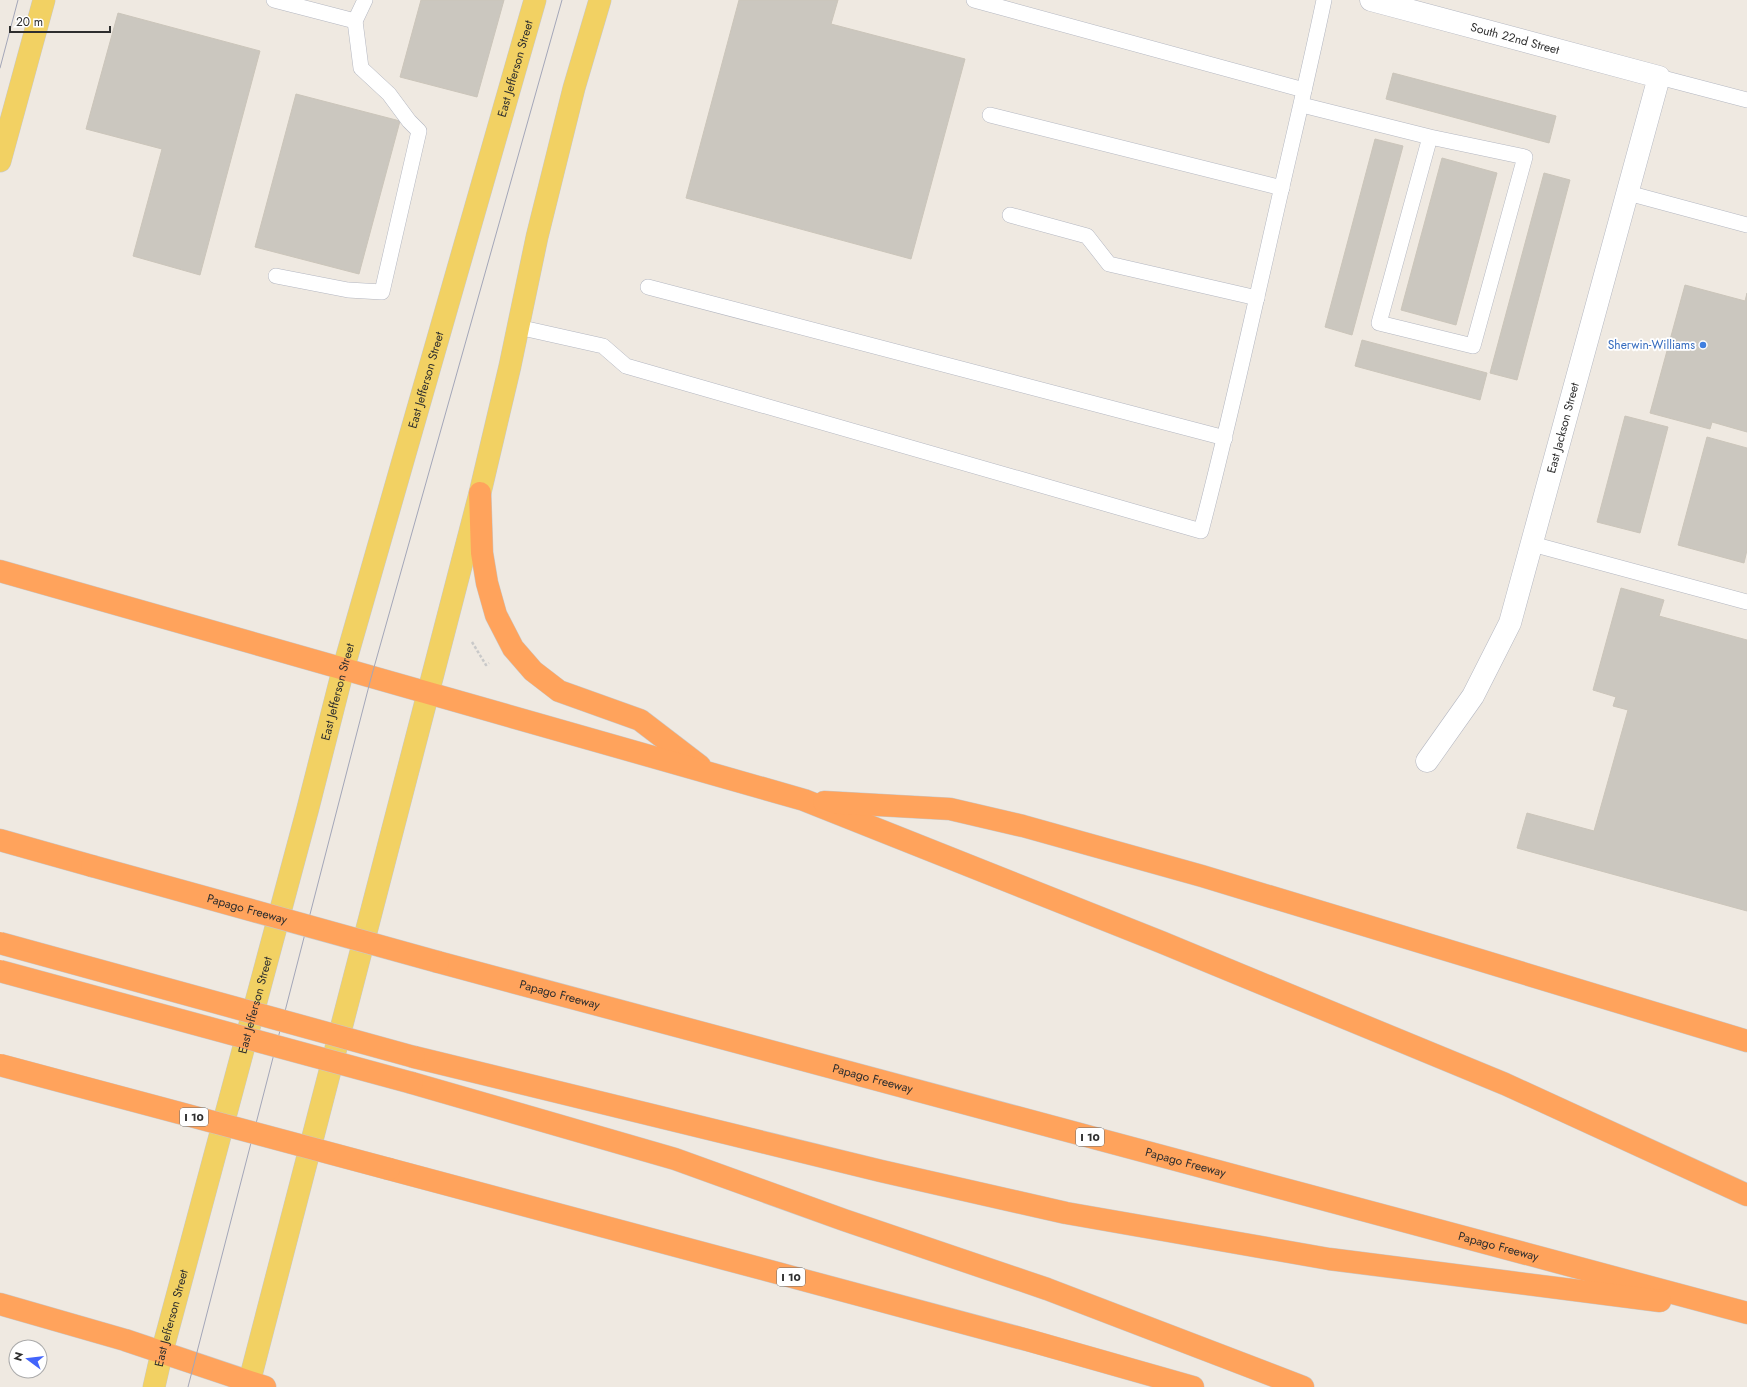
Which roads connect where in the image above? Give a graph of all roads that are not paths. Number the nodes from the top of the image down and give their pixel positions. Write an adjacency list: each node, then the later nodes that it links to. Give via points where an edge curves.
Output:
1 (44, 0): 15 (main road)
2 (274, 0): 9 (lane)
3 (364, 0): 9 (lane)
4 (535, 0): 29 (main road, East Jefferson Street)
5 (600, 0): 23 (main road, via 574,88 542,215)
6 (974, 0): 11 (lane)
7 (1324, 0): 11 (lane)
8 (1371, 0): 10 (street, South 22nd Street)
9 (355, 21): 20 (lane, via 361,68 389,94 419,130 382,292 348,290)
10 (1659, 77): 12 (lane); 17 (street, East Jackson Street)
11 (1303, 97): 14 (lane); 16 (lane)
12 (1747, 100)
13 (990, 115): 16 (lane)
14 (1430, 137): 14 (lane, via 1525,157 1473,346 1379,323)
15 (0, 161)
16 (1282, 188): 22 (lane)
17 (1628, 193): 19 (lane); 26 (street, East Jackson Street)
18 (1010, 216): 22 (lane, via 1087,236 1109,264)
19 (1747, 224)
20 (276, 276)
21 (648, 287): 24 (lane)
22 (1257, 298): 24 (lane)
23 (518, 327): 24 (lane, via 603,346 626,366 1201,531); 25 (main road)
24 (1225, 438)
25 (480, 493): 30 (main road); 32 (highway, via 482,553 487,583 496,615 513,648 533,671 559,691 640,720)
26 (1532, 544): 28 (lane); 31 (street, East Jackson Street, via 1510,624 1473,696)
27 (0, 571): 29 (highway)
28 (1747, 602)
29 (343, 670): 30 (highway); 42 (main road, East Jefferson Street)
30 (427, 694): 32 (highway); 43 (main road)
31 (1427, 761)
32 (709, 773): 33 (highway)
33 (804, 800): 37 (highway, via 950,809 1023,826 1202,876); 39 (highway, via 1161,942 1505,1084)
34 (0, 840): 41 (highway, Papago Freeway / I 10, bridge, via 438,962)
35 (0, 943): 41 (highway, bridge, via 414,1057 1066,1213 1329,1259)
36 (0, 971): 46 (highway, bridge, via 412,1083 675,1159 1047,1289)
37 (1747, 1041)
38 (0, 1065): 45 (highway, I 10, bridge, via 1031,1341)
39 (1747, 1195)
40 (0, 1304): 42 (highway)
41 (1745, 1312)
42 (162, 1352): 43 (highway); 44 (main road, East Jefferson Street)
43 (254, 1385)
44 (154, 1387)
45 (1192, 1387)
46 (1303, 1387)

